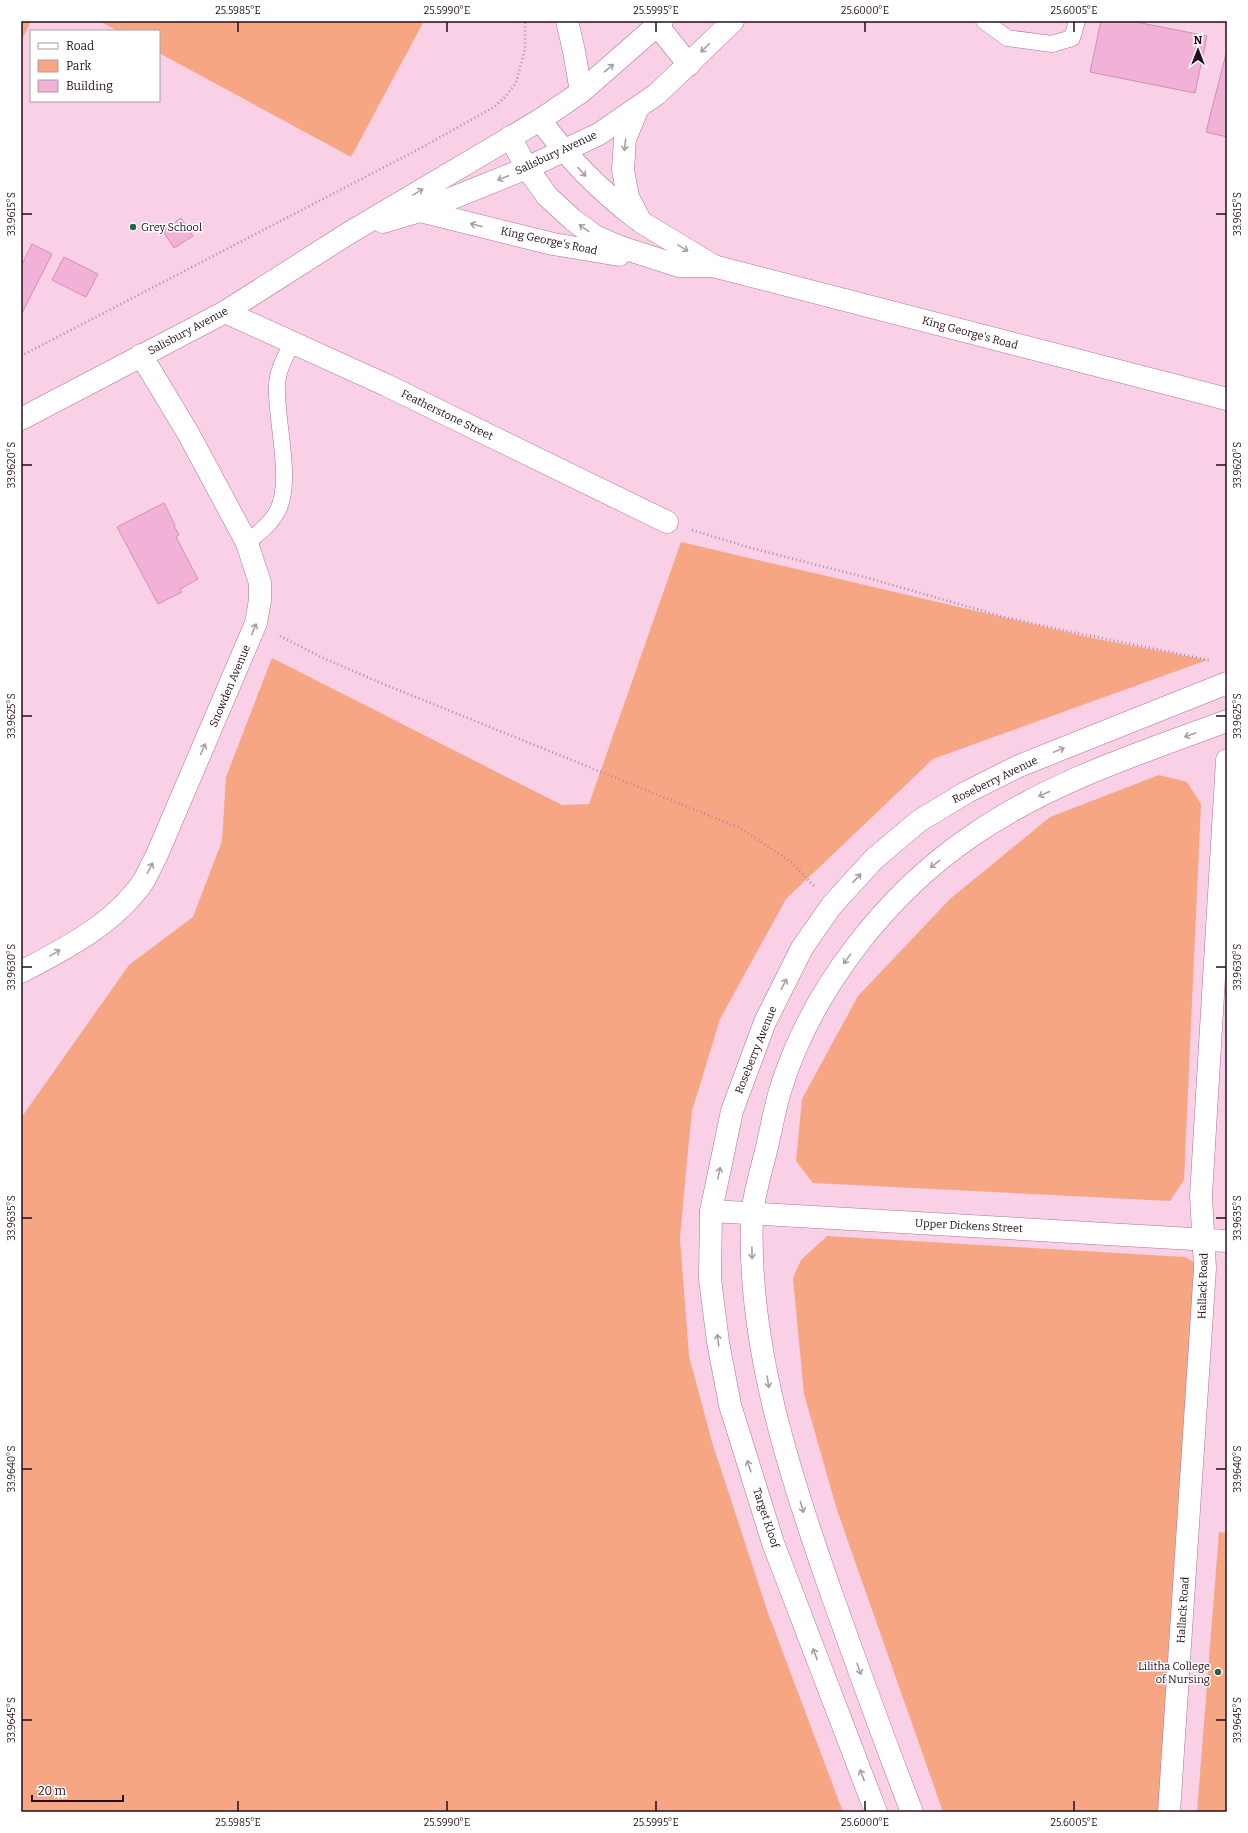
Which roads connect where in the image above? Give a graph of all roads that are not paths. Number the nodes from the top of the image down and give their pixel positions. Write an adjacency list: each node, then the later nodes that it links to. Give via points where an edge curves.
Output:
1 (567, 21): 7 (street)
2 (733, 21): 6 (street, Salisbury Avenue, one-way to 6)
3 (984, 21): 4 (lane, via 1007,38 1052,44 1072,38)
4 (1077, 21)
5 (658, 22): 6 (street); 7 (street, Salisbury Avenue, one-way to 5)
6 (689, 65): 8 (street, Salisbury Avenue)
7 (581, 92): 9 (street, Salisbury Avenue)
8 (638, 108): 11 (street, Salisbury Avenue, via 599,134); 14 (street, one-way to 14, via 625,139 623,170 628,197)
9 (540, 120): 10 (street, Salisbury Avenue); 11 (street, King George's Road)
10 (510, 137): 12 (street, King George's Road); 15 (street, Salisbury Avenue, one-way to 10)
11 (564, 151): 12 (street, Salisbury Avenue); 14 (street, King George's Road, one-way to 14, via 589,179)
12 (527, 168): 13 (street, Salisbury Avenue, one-way to 13); 16 (street, King George's Road, one-way to 12, via 595,236 547,196)
13 (420, 211): 15 (street, Salisbury Avenue); 16 (street, King George's Road, one-way to 13, via 553,244)
14 (641, 222): 17 (street, King George's Road, one-way to 17)
15 (348, 233): 18 (street, Salisbury Avenue)
16 (679, 266): 17 (street, King George's Road)
17 (713, 266): 21 (street, King George's Road)
18 (225, 312): 19 (street, Featherstone Street); 20 (street, Salisbury Avenue)
19 (293, 342): 23 (street, Featherstone Street); 24 (lane, via 281,366 277,384 284,476 282,496 278,511 269,524)
20 (141, 355): 22 (street, Salisbury Avenue); 24 (street, Snowden Avenue, via 188,433)
21 (1227, 399)
22 (21, 419)
23 (667, 522)
24 (247, 543): 29 (street, Snowden Avenue, one-way to 24, via 92,931 121,907 143,882 256,624 260,583)
25 (1227, 683): 26 (street); 30 (street, Roseberry Avenue, one-way to 25, via 732,1111 765,1022 802,948 832,905 874,859 919,821 967,792 1019,766)
26 (1227, 690)
27 (1227, 721): 31 (street, one-way to 31, via 1098,768 1018,807 972,835 927,870 867,931 826,988 804,1031 780,1091)
28 (1227, 760): 32 (street, Hallack Road, via 1201,1196)
29 (21, 972)
30 (711, 1211): 31 (street, Upper Dickens Street); 34 (street, Target Kloof, one-way to 30, via 774,1543 730,1405 710,1279)
31 (752, 1214): 32 (street, Upper Dickens Street); 35 (street, one-way to 35, via 753,1278 769,1391 806,1522)
32 (1204, 1239): 33 (street, Upper Dickens Street); 36 (street, Hallack Road, via 1205,1268)
33 (1227, 1241)
34 (876, 1812)
35 (912, 1812)
36 (1170, 1812)

